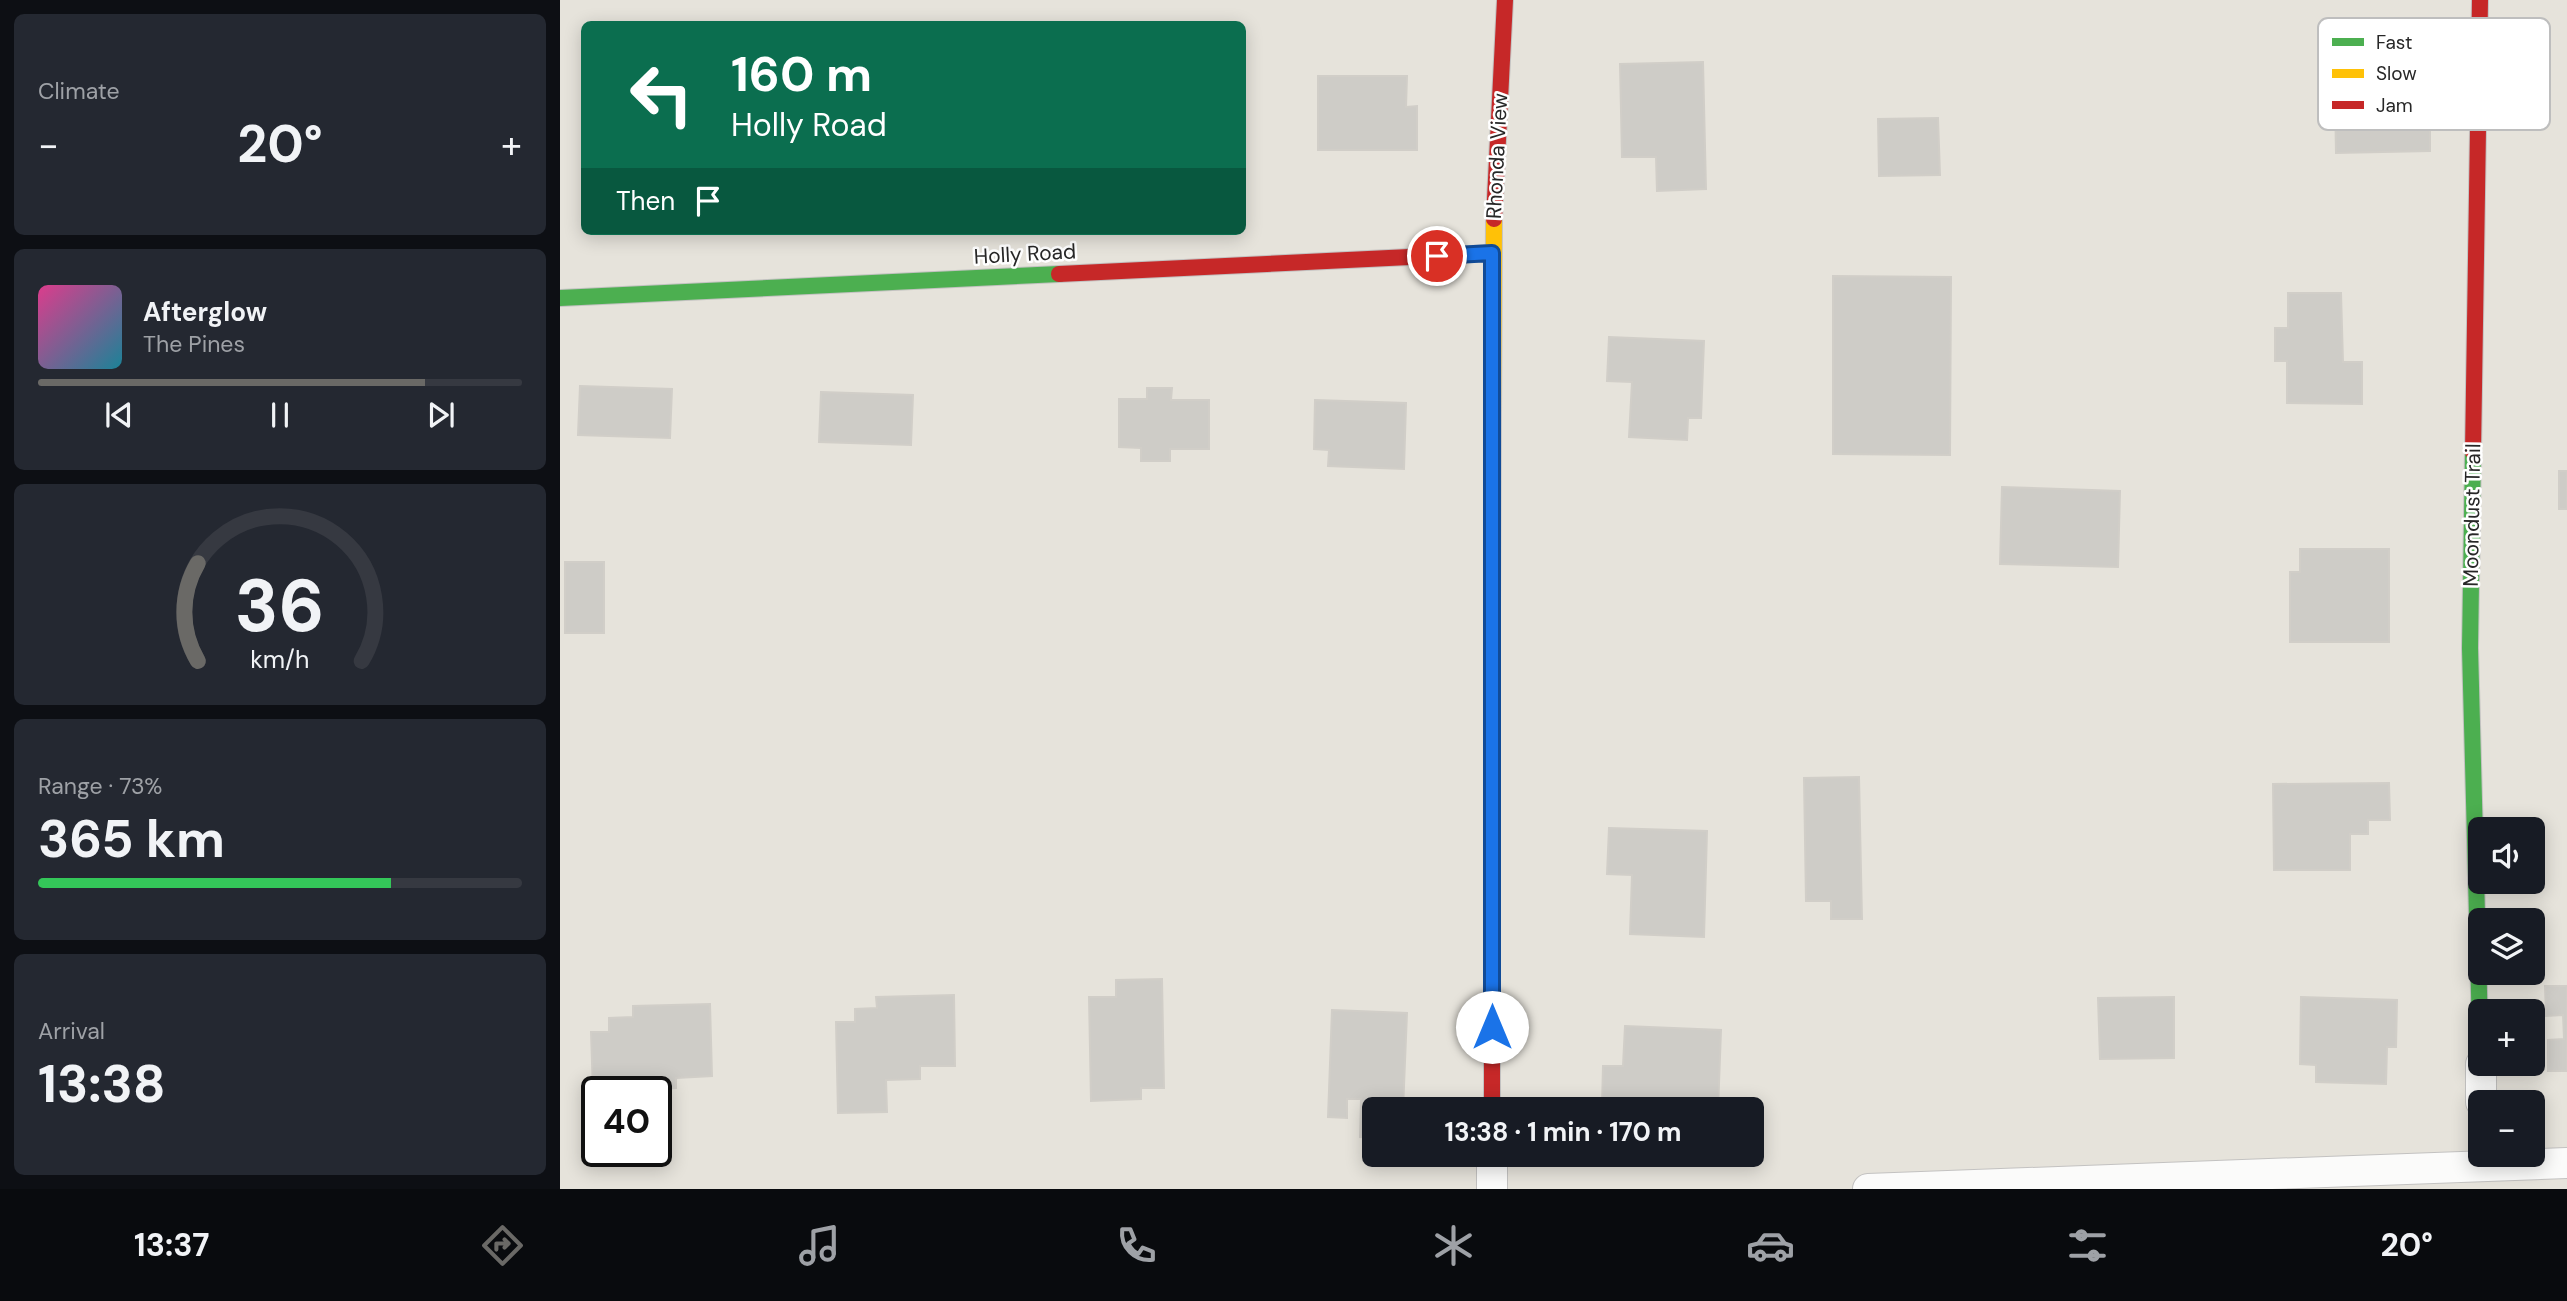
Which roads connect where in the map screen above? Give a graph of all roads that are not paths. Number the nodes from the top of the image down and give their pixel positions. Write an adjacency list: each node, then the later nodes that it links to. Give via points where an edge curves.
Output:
1 (1504, 0): 5 (street, Rhonda View)
2 (2480, 0): 3 (street, Moondust Trail)
3 (2480, 18)
4 (2478, 130): 7 (street, Moondust Trail, via 2470,648)
5 (1492, 253): 6 (street, Holly Road); 8 (street, Rhonda View)
6 (560, 298)
7 (2479, 999)
8 (1492, 1097)
9 (2468, 1161): 14 (street)
10 (2545, 1162): 11 (street)
11 (2567, 1163)
12 (1492, 1167): 13 (street)
13 (1492, 1189)
14 (1868, 1189)

